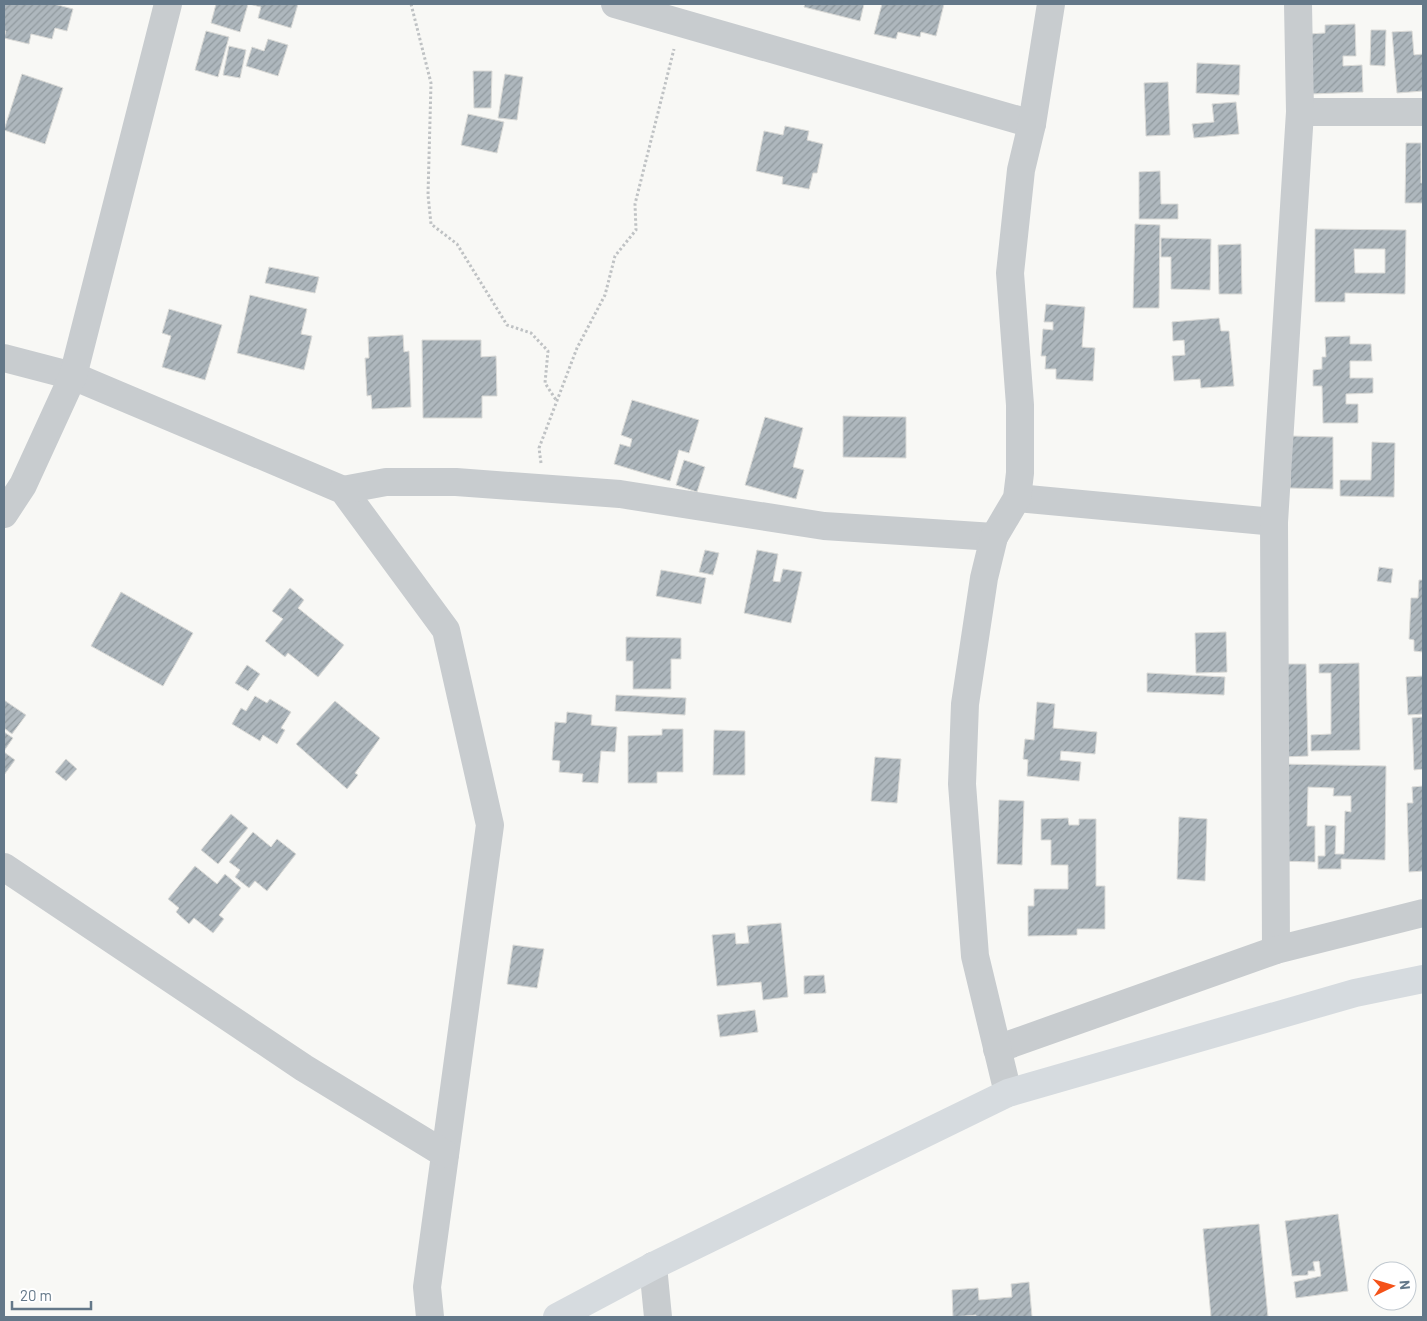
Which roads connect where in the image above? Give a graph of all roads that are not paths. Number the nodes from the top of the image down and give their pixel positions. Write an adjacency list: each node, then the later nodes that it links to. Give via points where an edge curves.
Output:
1 (168, 4): 9 (street)
2 (614, 4): 7 (street)
3 (1051, 4): 7 (street)
4 (1298, 4): 5 (street)
5 (1300, 112): 6 (street); 13 (street)
6 (1423, 112)
7 (1032, 124): 11 (street, via 1021,170 1010,273 1020,405)
8 (4, 358): 9 (street)
9 (73, 376): 10 (street); 12 (street, via 23,485)
10 (343, 490): 14 (street, via 386,482 542,488 620,494 824,526); 21 (street, via 446,630 490,825)
11 (1017, 498): 13 (street); 14 (street)
12 (4, 514)
13 (1274, 522): 17 (street)
14 (994, 537): 19 (street, via 984,578 965,704 962,784 975,956)
15 (4, 867): 21 (street, via 304,1068)
16 (1423, 913): 17 (street)
17 (1276, 950): 19 (street)
18 (1423, 979): 20 (highway, via 1355,993)
19 (997, 1048): 20 (street)
20 (1008, 1093): 22 (highway)
21 (445, 1154): 23 (street, via 426,1287)
22 (653, 1266): 24 (highway); 25 (street)
23 (430, 1317)
24 (557, 1317)
25 (658, 1317)

